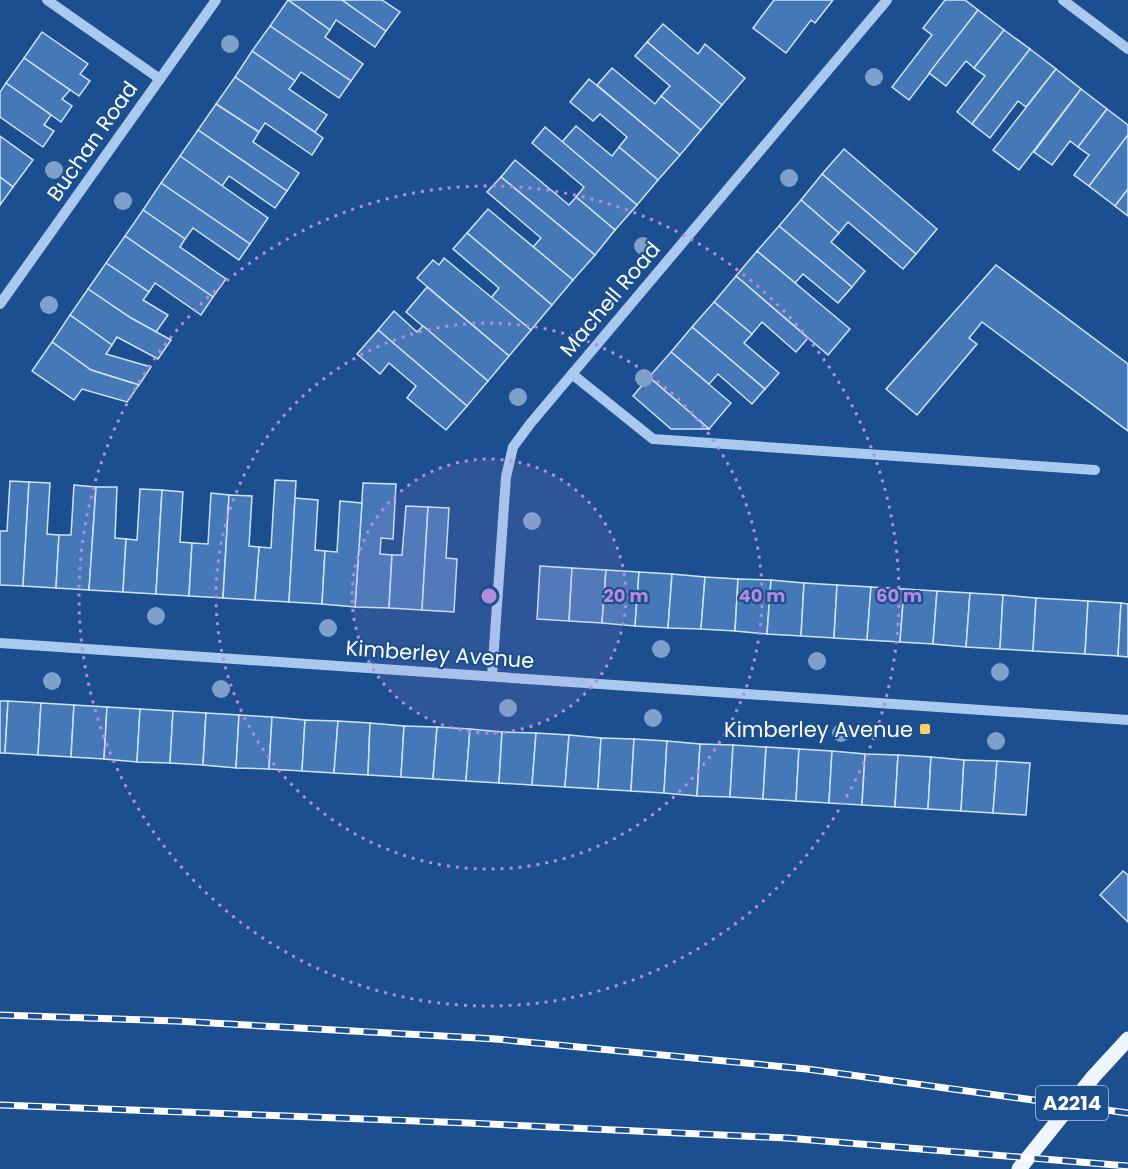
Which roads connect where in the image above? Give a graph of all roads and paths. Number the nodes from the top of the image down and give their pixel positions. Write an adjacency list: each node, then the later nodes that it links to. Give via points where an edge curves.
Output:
1 (47, 0): 6 (street)
2 (216, 0): 6 (street, Buchan Road)
3 (887, 0): 8 (street, Machell Road)
4 (1063, 0): 5 (street)
5 (1128, 49)
6 (160, 79): 7 (street, Buchan Road)
7 (0, 304)
8 (572, 374): 9 (street, via 653,439); 11 (street, Machell Road, via 513,447 506,477)
9 (1095, 470)
10 (0, 643): 11 (street, Kimberley Avenue)
11 (492, 676): 12 (street, Kimberley Avenue)
12 (1128, 720)
13 (1128, 1039): 14 (main road, A2214)
14 (1018, 1169)

